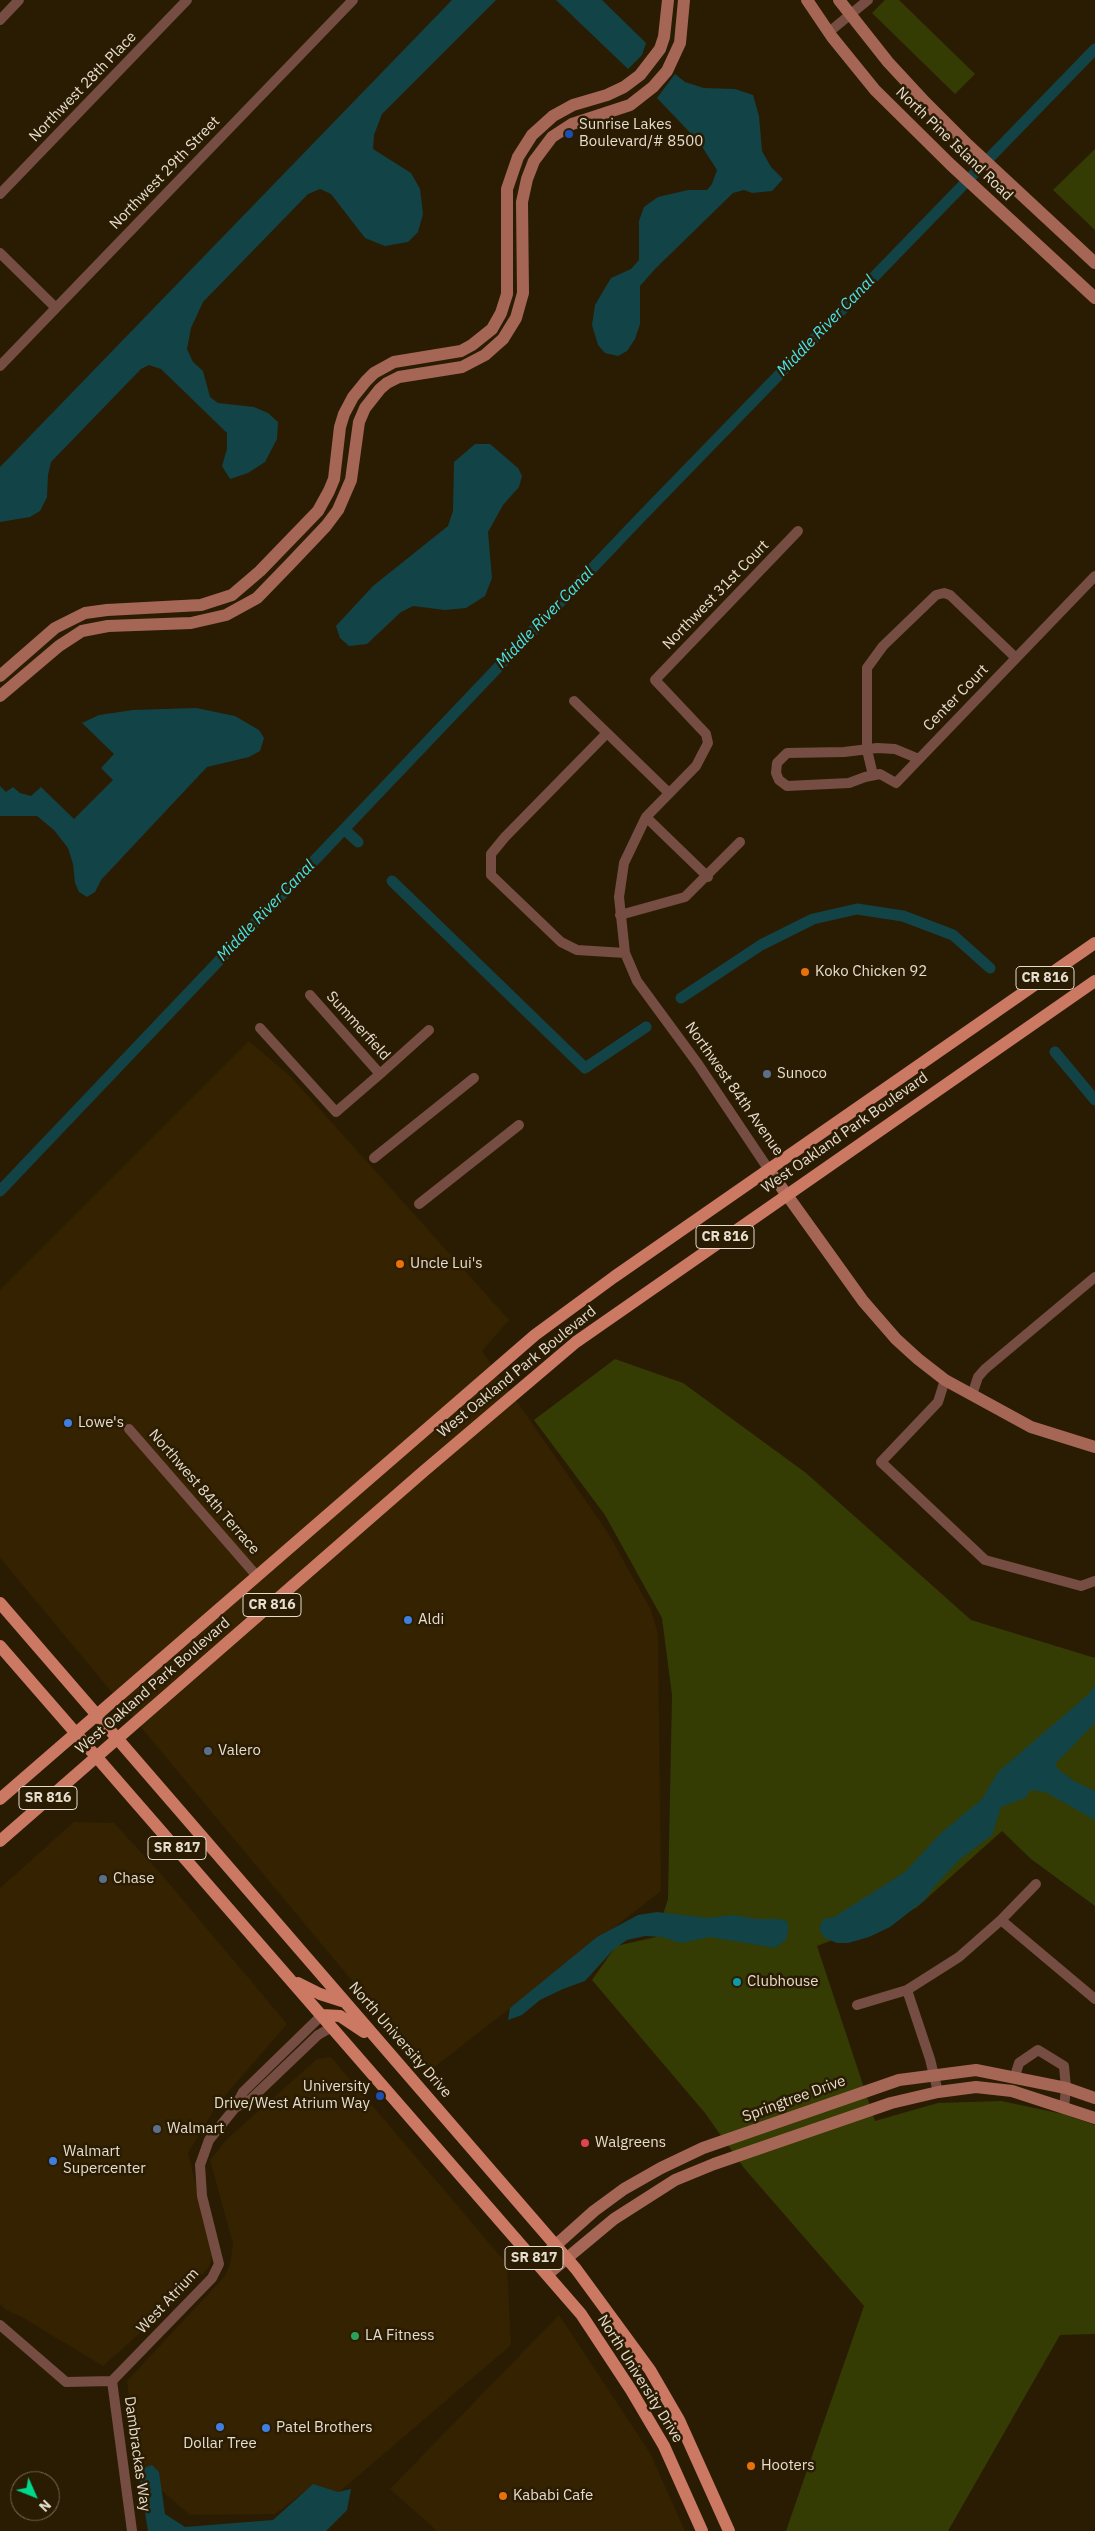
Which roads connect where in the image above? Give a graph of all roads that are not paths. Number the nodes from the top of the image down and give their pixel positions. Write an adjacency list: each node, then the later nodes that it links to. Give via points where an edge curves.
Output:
1 (19, 0): 10 (street)
2 (187, 0): 12 (street, Northwest 28th Place)
3 (353, 0): 16 (street, Northwest 29th Street)
4 (668, 0): 21 (street, via 660,49 640,75 607,96 573,105 553,116 532,135 518,157 507,188 507,294 492,329 461,351 394,362 374,373 353,397 344,414 334,478 318,511 260,571 232,595 201,605 85,613 55,628)
5 (684, 0): 22 (street, via 680,42 666,71 653,88 630,105 589,117 561,131 552,137 534,161 522,202 523,293 516,318 503,338 486,355 462,368 399,377 380,389 359,422 351,480 338,510 284,571 256,598 226,615 191,623 108,626 82,631 59,646)
6 (807, 0): 11 (street, North Pine Island Road)
7 (838, 0): 9 (street, North Pine Island Road)
8 (868, 0): 9 (street)
9 (849, 15): 11 (street); 14 (street, North Pine Island Road, via 901,76 968,146)
10 (0, 20)
11 (829, 32): 15 (street, North Pine Island Road, via 875,90)
12 (0, 194)
13 (0, 253): 16 (street)
14 (1095, 263)
15 (1095, 298)
16 (56, 308): 17 (street, Northwest 29th Street)
17 (0, 366)
18 (798, 531): 25 (street, Northwest 31st Court, via 655,680 706,734)
19 (1095, 576): 20 (street, Center Court)
20 (1016, 658): 26 (street, via 950,595 936,595 883,646 867,668); 27 (street, Center Court)
21 (0, 676)
22 (0, 696)
23 (574, 701): 24 (street)
24 (607, 733): 29 (street); 35 (street, via 505,837 491,854 489,865 492,876 561,942 577,950)
25 (708, 743): 29 (street, Northwest 84th Avenue, via 696,766)
26 (867, 750): 27 (street, via 895,749); 28 (street); 28 (street, via 787,753 777,763 776,773 778,780 787,786 849,783)
27 (918, 759): 28 (street, Center Court, via 896,783 880,774)
28 (873, 775)
29 (669, 793): 30 (street, Northwest 84th Avenue)
30 (646, 818): 32 (street); 33 (street, Northwest 84th Avenue, via 624,863)
31 (740, 842): 32 (street)
32 (708, 877): 33 (street, via 686,897)
33 (620, 914): 35 (street, Northwest 84th Avenue)
34 (1095, 943): 44 (main road, West Oakland Park Boulevard / CR 816)
35 (624, 953): 44 (street, Northwest 84th Avenue, via 637,981)
36 (1095, 981): 45 (main road, West Oakland Park Boulevard / CR 816)
37 (310, 996): 40 (street, Summerfield)
38 (260, 1028): 40 (street, via 336,1112)
39 (429, 1030): 40 (street, Summerfield)
40 (380, 1074)
41 (474, 1078): 43 (street)
42 (519, 1125): 46 (street)
43 (374, 1158)
44 (769, 1170): 45 (street, Northwest 84th Avenue); 52 (main road, West Oakland Park Boulevard / CR 816, via 535,1335)
45 (786, 1194): 48 (street, Northwest 84th Avenue, via 863,1301 896,1339); 58 (main road, West Oakland Park Boulevard / CR 816, via 614,1314 541,1370)
46 (419, 1204)
47 (1095, 1276): 49 (street, via 985,1369)
48 (945, 1380): 49 (street, Northwest 84th Avenue); 53 (street, via 938,1402 881,1462 985,1560 1081,1586)
49 (972, 1395): 51 (street, Northwest 84th Avenue, via 1031,1427)
50 (129, 1429): 52 (street, Northwest 84th Terrace)
51 (1095, 1447)
52 (256, 1575): 56 (main road, West Oakland Park Boulevard / CR 816)
53 (1095, 1581)
54 (0, 1603): 56 (main road, North University Drive / SR 817)
55 (0, 1646): 57 (main road, North University Drive / SR 817)
56 (98, 1715): 57 (main road, West Oakland Park Boulevard / SR 816); 58 (main road, North University Drive / SR 817)
57 (77, 1733): 59 (main road, North University Drive / SR 817); 60 (main road, West Oakland Park Boulevard / SR 816)
58 (118, 1738): 59 (main road, West Oakland Park Boulevard / SR 816); 67 (main road, North University Drive / SR 817)
59 (97, 1756): 61 (main road, West Oakland Park Boulevard / SR 816); 64 (main road, North University Drive / SR 817)
60 (0, 1799)
61 (0, 1841)
62 (1036, 1884): 63 (street)
63 (1001, 1920): 65 (street, via 959,1957); 66 (street)
64 (291, 1979): 67 (main road); 69 (main road, North University Drive / SR 817)
65 (907, 1990): 68 (street); 72 (street)
66 (1095, 1999)
67 (345, 2002): 71 (main road, North University Drive / SR 817)
68 (857, 2005)
69 (322, 2015): 70 (main road, North University Drive / SR 817); 71 (main road, via 340,2016 350,2021); 78 (street, via 243,2092)
70 (332, 2027): 78 (street, via 318,2035 251,2099); 82 (main road, North University Drive / SR 817)
71 (386, 2049): 80 (main road, North University Drive / SR 817)
72 (934, 2075): 73 (street, Springtree Drive, via 976,2070); 75 (street); 80 (street, Springtree Drive, via 899,2080 860,2092 703,2148 624,2189)
73 (1015, 2076): 74 (street, Springtree Drive); 74 (street, via 1019,2063 1038,2050 1064,2066)
74 (1066, 2088): 76 (street, Springtree Drive); 77 (street)
75 (938, 2092): 77 (street, via 976,2087 1012,2091); 81 (street, via 862,2112 675,2180 614,2219)
76 (1095, 2098)
77 (1064, 2107): 79 (street)
78 (234, 2109): 85 (street, West Atrium, via 209,2140 200,2165 202,2196 219,2264 212,2278)
79 (1095, 2118)
80 (555, 2244): 81 (main road, North University Drive / SR 817); 82 (street, Springtree Drive)
81 (566, 2257): 83 (street); 88 (main road, North University Drive / SR 817, via 650,2370 679,2420)
82 (537, 2262): 83 (main road, North University Drive / SR 817)
83 (548, 2274): 87 (main road, North University Drive / SR 817, via 581,2314 631,2390 664,2446)
84 (0, 2325): 85 (street, via 66,2382)
85 (112, 2381): 86 (street, Dambrackas Way)
86 (132, 2531)
87 (702, 2531)
88 (728, 2531)

